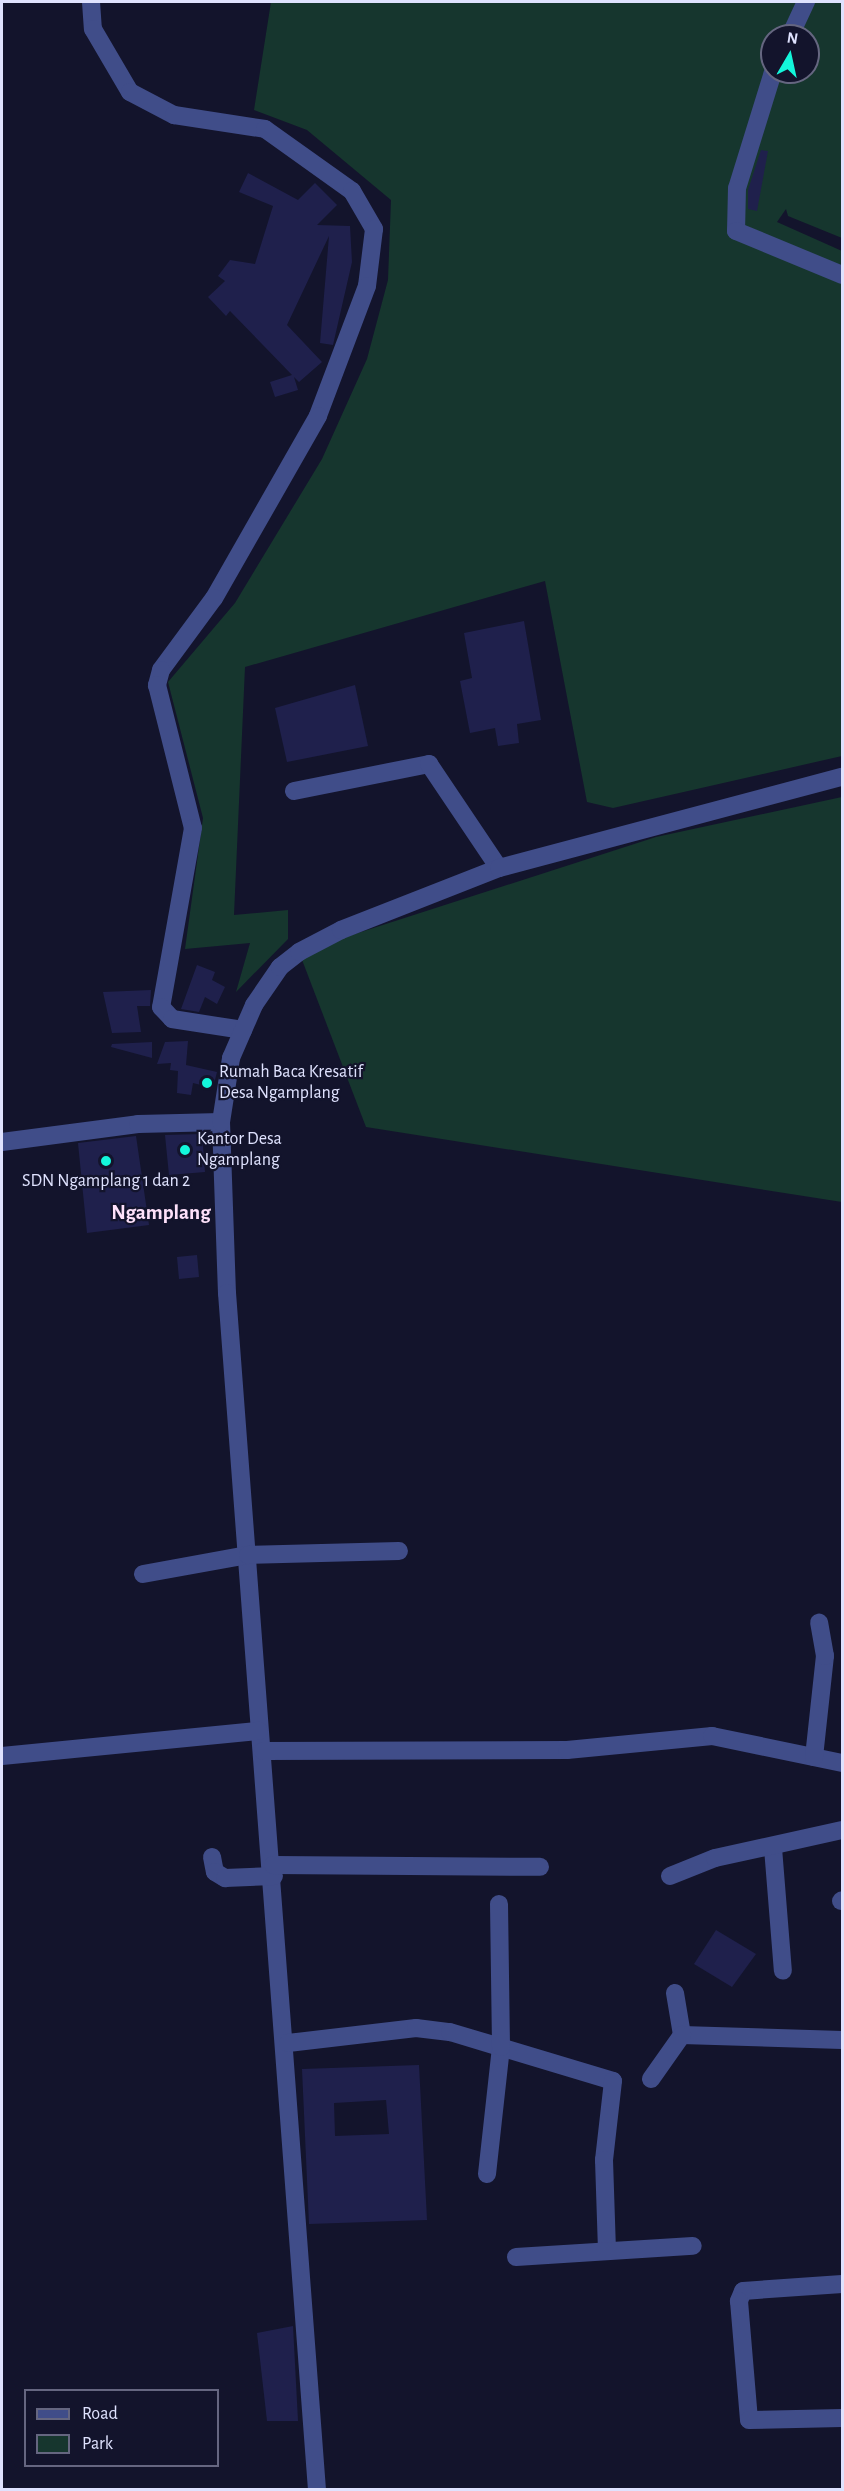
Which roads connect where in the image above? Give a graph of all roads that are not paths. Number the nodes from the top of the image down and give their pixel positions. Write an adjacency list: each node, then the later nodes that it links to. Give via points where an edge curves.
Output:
1 (91, 2): 9 (street, via 93,29 130,92 174,115 265,129 352,191 374,228 367,286 318,416 214,598 161,670 157,685 193,828 161,1007 171,1019)
2 (806, 2): 3 (street)
3 (796, 24)
4 (767, 84): 5 (street, via 737,188 736,231)
5 (843, 275)
6 (843, 777): 8 (street)
7 (294, 791): 8 (street, via 429,764)
8 (499, 868): 9 (street, via 341,930 299,952 280,967)
9 (243, 1030): 10 (street, via 227,1072)
10 (221, 1122): 11 (street, via 138,1124); 13 (street, via 227,1293)
11 (2, 1142)
12 (399, 1551): 13 (street)
13 (248, 1556): 14 (street); 16 (street)
14 (143, 1574)
15 (819, 1623): 19 (street, via 825,1656)
16 (260, 1731): 17 (street); 18 (street)
17 (263, 1751): 19 (street, via 567,1750 712,1736); 25 (street)
18 (2, 1756)
19 (814, 1758): 20 (street)
20 (843, 1764)
21 (843, 1830): 22 (street)
22 (773, 1848): 26 (street, via 715,1858); 28 (street)
23 (212, 1857): 25 (street, via 215,1872 225,1878)
24 (540, 1867): 25 (street)
25 (273, 1870): 32 (street)
26 (670, 1876)
27 (499, 1904): 33 (street)
28 (783, 1971)
29 (675, 1993): 30 (street)
30 (682, 2035): 31 (street); 34 (street)
31 (843, 2040)
32 (288, 2043): 33 (street, via 416,2028); 41 (street)
33 (501, 2047): 35 (street); 37 (street, via 615,2084 604,2160)
34 (651, 2079)
35 (487, 2174)
36 (693, 2246): 37 (street)
37 (607, 2251): 38 (street)
38 (516, 2257)
39 (843, 2284): 40 (street, via 743,2291 738,2301 749,2420)
40 (843, 2418)
41 (317, 2490)

